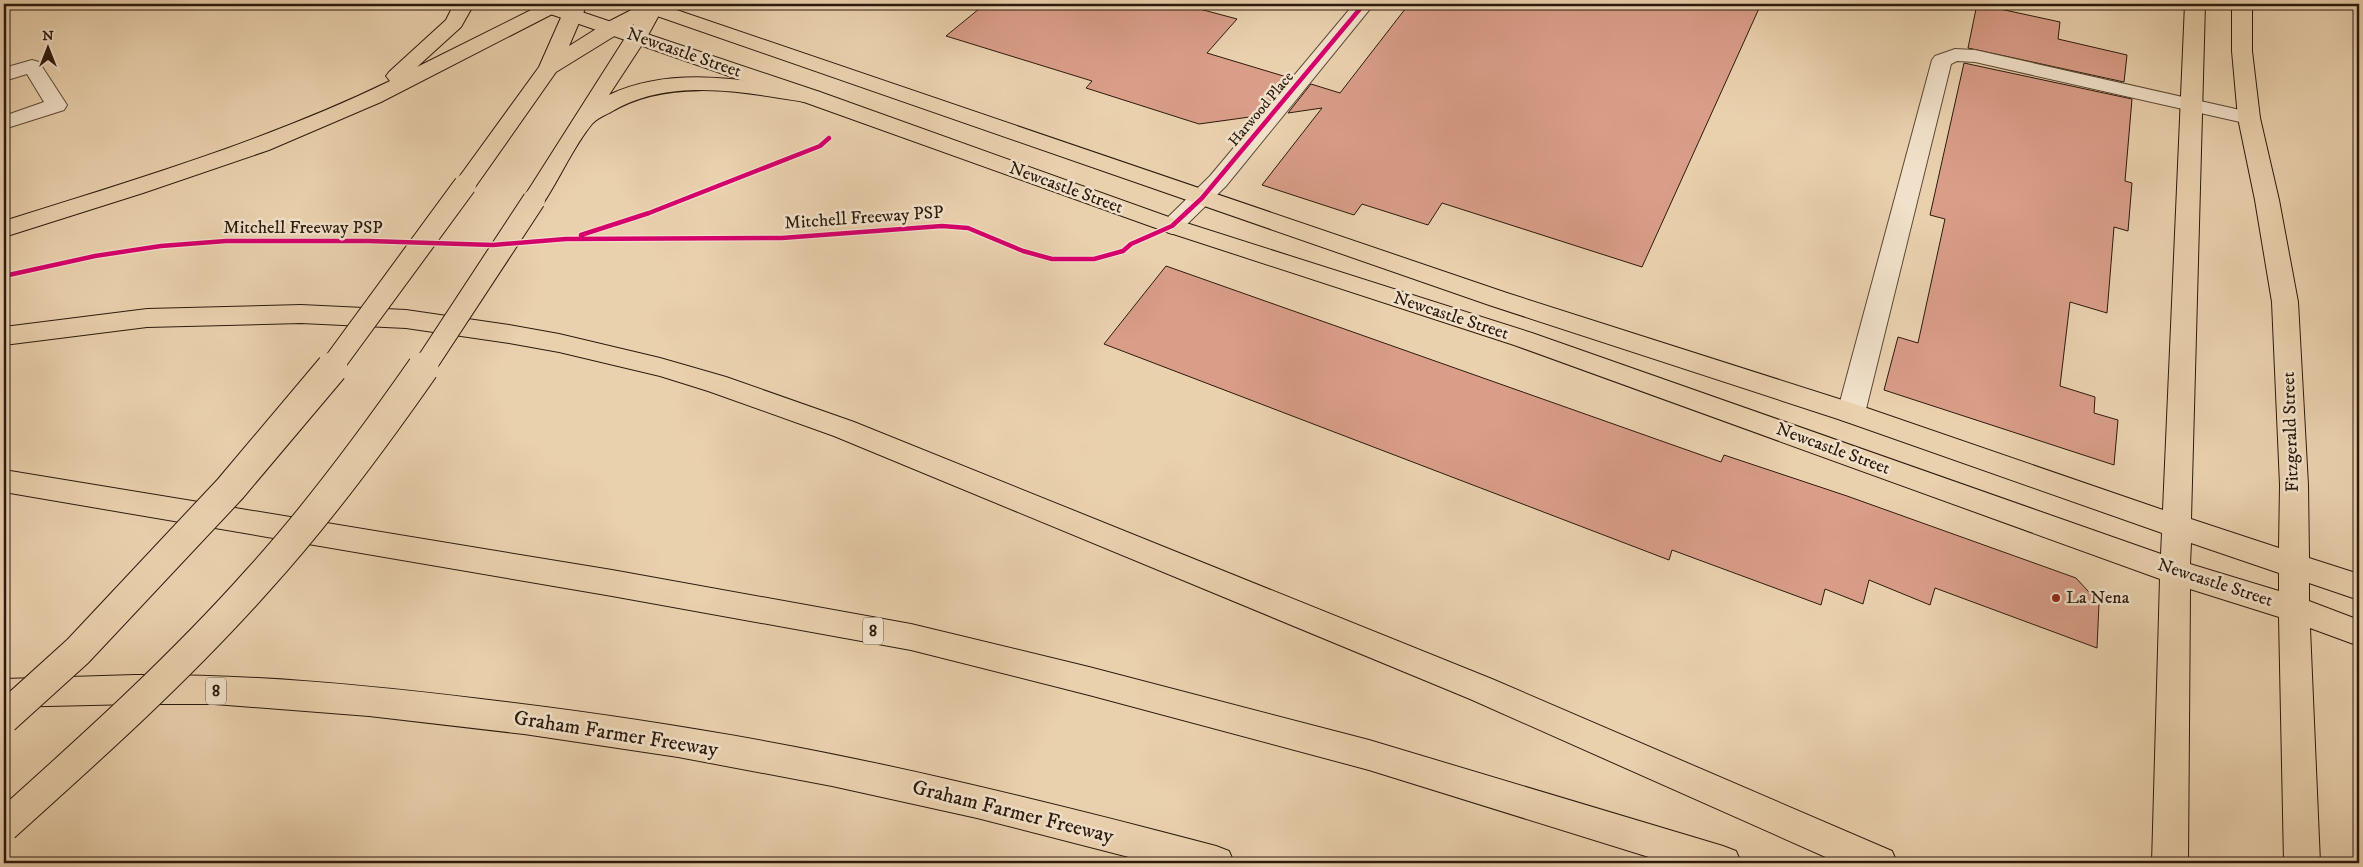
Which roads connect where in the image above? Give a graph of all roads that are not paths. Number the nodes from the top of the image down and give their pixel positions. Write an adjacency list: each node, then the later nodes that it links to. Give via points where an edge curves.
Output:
1 (464, 4): 11 (main road, via 454,23)
2 (1364, 4): 17 (street, Harwood Place)
3 (2195, 4): 13 (main road)
4 (2242, 4): 15 (main road, Fitzgerald Street, via 2242,52)
5 (649, 5): 7 (main road); 8 (main road); 17 (main road, Newcastle Street)
6 (560, 7): 7 (main road, Newcastle Street); 9 (main road); 11 (main road)
7 (611, 28): 8 (main road, Newcastle Street); 9 (main road)
8 (637, 36): 12 (main road, Newcastle Street); 14 (main road)
9 (549, 68): 30 (main road, bridge, via 339,359 230,489 78,651)
10 (4, 75): 16 (street, via 32,66 56,105)
11 (372, 97): 19 (main road, via 261,145)
12 (812, 97): 14 (main road, via 712,83 669,86 623,97); 18 (main road, Newcastle Street)
13 (2192, 104): 15 (street); 21 (street, via 1975,56 1955,55 1942,60); 23 (main road)
14 (584, 118): 31 (main road, bridge, via 420,375 333,491 243,596 96,746)
15 (2249, 118): 24 (main road, Fitzgerald Street, via 2268,200 2285,302 2294,485)
16 (4, 123)
17 (1202, 198): 18 (street, Harwood Place); 21 (main road, Newcastle Street)
18 (1172, 226): 25 (main road, Newcastle Street, via 1523,339)
19 (4, 229)
20 (4, 336): 34 (main road, via 147,318 301,314 406,319 560,343 660,367 844,429 1481,689)
21 (1851, 413): 23 (main road, Newcastle Street)
22 (4, 481): 33 (main road, 8, via 612,583 911,637 1369,755)
23 (2178, 528): 24 (main road, Newcastle Street); 25 (main road)
24 (2294, 564): 26 (main road, Newcastle Street); 27 (main road, Fitzgerald Street)
25 (2176, 572): 27 (main road, Newcastle Street); 35 (main road)
26 (2359, 587)
27 (2294, 609): 28 (main road, Newcastle Street); 36 (main road, Fitzgerald Street)
28 (2359, 633)
29 (4, 693): 32 (main road, Graham Farmer Freeway / 8, via 212,690 427,706 637,734 834,770 1043,818)
30 (4, 718)
31 (4, 826)
32 (1216, 863)
33 (1724, 863)
34 (1879, 863)
35 (2170, 863)
36 (2302, 863)

